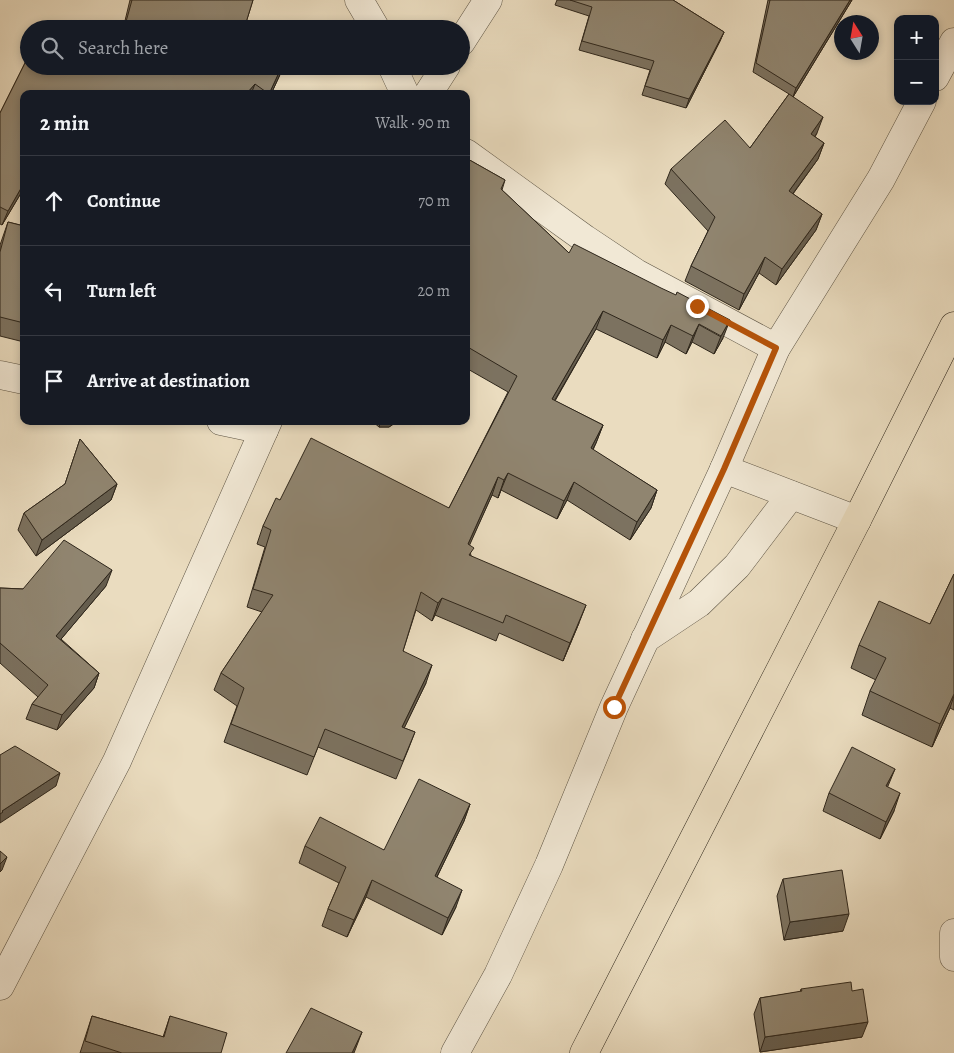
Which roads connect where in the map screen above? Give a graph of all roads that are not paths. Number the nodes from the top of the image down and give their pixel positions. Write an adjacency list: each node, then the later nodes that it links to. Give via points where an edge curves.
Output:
1 (359, 0): 3 (street)
2 (488, 0): 4 (street)
3 (371, 20)
4 (470, 28)
5 (954, 42): 6 (street)
6 (939, 70)
7 (396, 75): 9 (street)
8 (440, 75): 10 (street)
9 (403, 90)
10 (431, 90)
11 (920, 105): 14 (street, via 881,179)
12 (470, 156): 14 (street, via 636,273)
13 (954, 326): 20 (main road)
14 (776, 348): 18 (street)
15 (0, 375): 16 (street)
16 (20, 379)
17 (266, 426): 24 (street, via 117,760)
18 (724, 469): 19 (street); 21 (street)
19 (791, 495): 20 (street); 21 (street, via 737,566 718,585 699,603)
20 (857, 520): 26 (main road)
21 (646, 639): 25 (street, via 498,976)
22 (954, 933): 23 (street)
23 (954, 957)
24 (0, 986)
25 (455, 1053)
26 (584, 1053)

